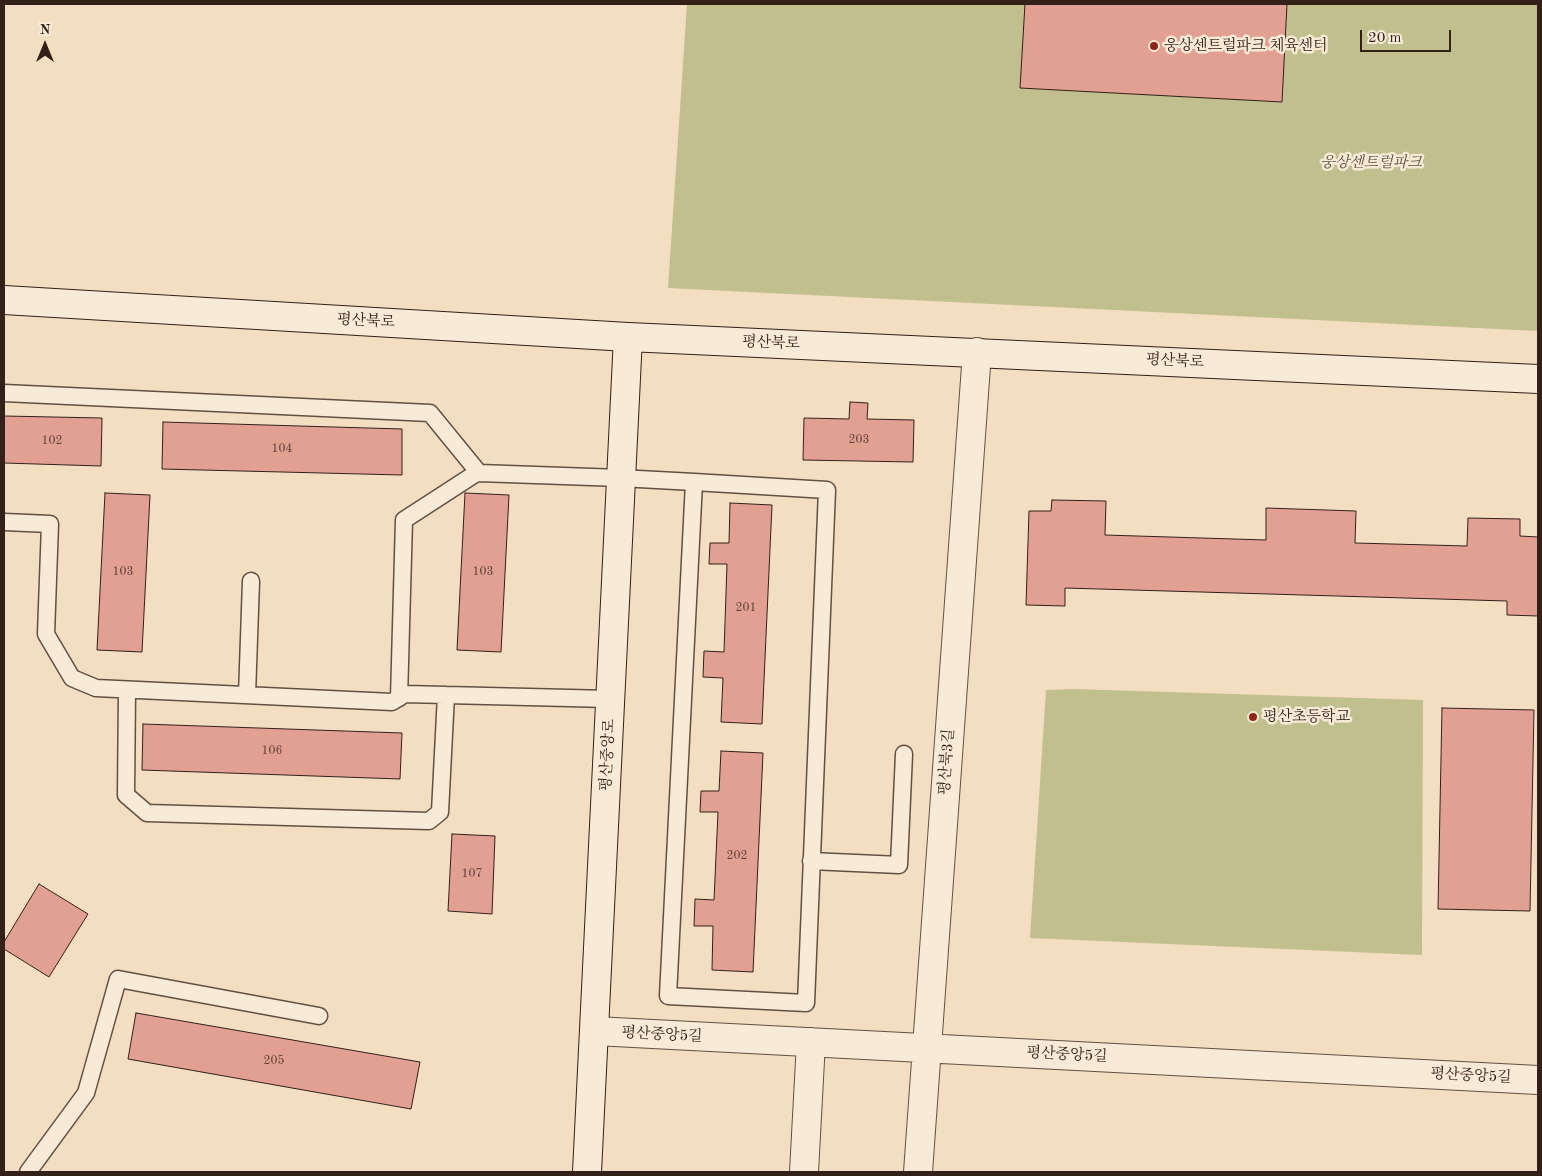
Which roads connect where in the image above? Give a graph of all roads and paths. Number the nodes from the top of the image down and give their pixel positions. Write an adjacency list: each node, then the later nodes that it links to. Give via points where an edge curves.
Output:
1 (4, 300): 2 (street, 평산북로)
2 (628, 337): 3 (street, 평산북로); 7 (street, 평산중앙로)
3 (977, 352): 4 (street, 평산북로); 21 (street, 평산북3길)
4 (1538, 379)
5 (4, 393): 6 (lane, via 430,413)
6 (478, 472): 7 (lane); 14 (lane, via 404,520)
7 (620, 478): 8 (lane); 15 (street, 평산중앙로)
8 (694, 482): 17 (lane, via 827,490); 17 (lane, via 668,996 806,1003)
9 (4, 522): 11 (lane, via 50,524 46,634 72,678 96,688)
10 (252, 581): 12 (lane)
11 (127, 690): 12 (lane); 13 (lane, via 126,795 147,813 429,821 440,812)
12 (247, 695): 14 (lane, via 392,702)
13 (446, 695): 14 (lane, via 405,694); 15 (lane)
14 (399, 698)
15 (610, 699): 19 (street, 평산중앙로)
16 (904, 754): 17 (lane, via 899,865)
17 (812, 861)
18 (319, 1016): 23 (lane, via 118,980 86,1092)
19 (595, 1031): 20 (street, 평산중앙5길); 24 (street, 평산중앙로)
20 (811, 1042): 21 (street, 평산중앙5길); 25 (street)
21 (926, 1047): 22 (street, 평산중앙5길); 26 (street, 평산북3길)
22 (1538, 1080)
23 (28, 1172)
24 (587, 1172)
25 (804, 1172)
26 (918, 1172)

